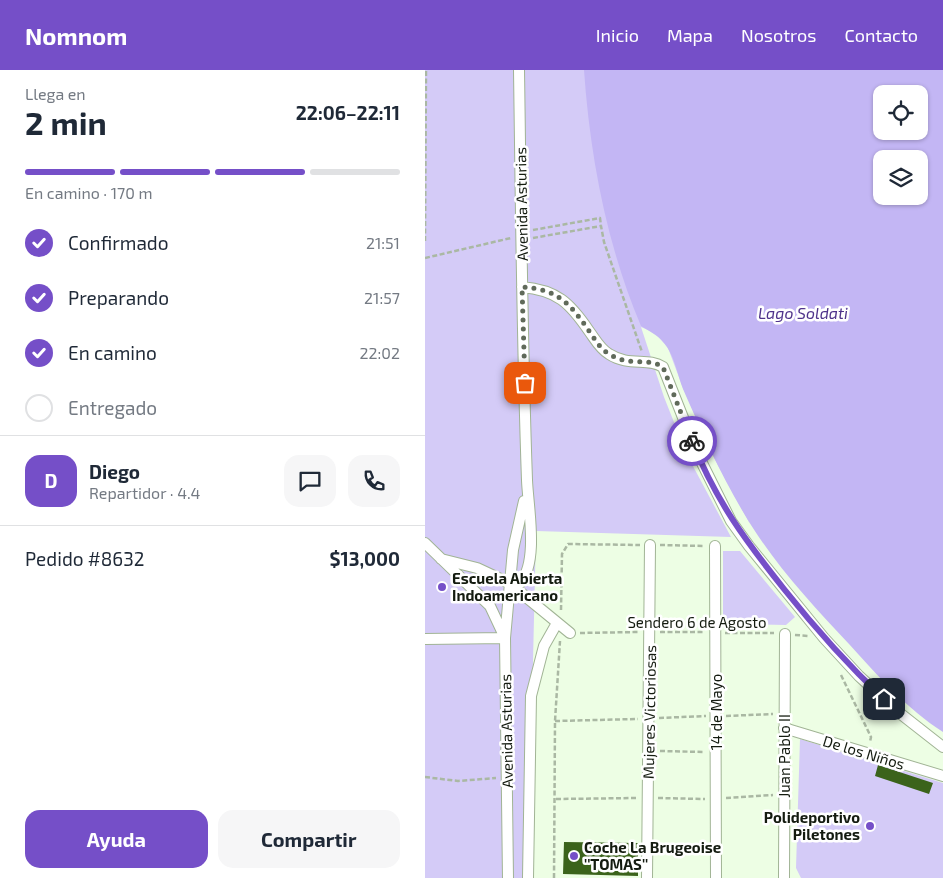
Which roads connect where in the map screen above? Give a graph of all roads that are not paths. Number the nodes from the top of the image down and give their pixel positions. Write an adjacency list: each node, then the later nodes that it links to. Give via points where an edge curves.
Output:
1 (519, 70): 2 (street, Avenida Asturias)
2 (522, 287): 3 (street, Avenida Asturias); 16 (street, via 551,292 567,302 607,353 621,361 654,363 663,367 697,453 731,521 824,638 859,676)
3 (527, 487): 9 (street, Avenida Asturias); 9 (street, Avenida Asturias, via 531,545 529,569 520,583)
4 (425, 543): 8 (street)
5 (650, 545): 20 (street, Mujeres Victoriosas)
6 (715, 546): 21 (street, 14 de Mayo)
7 (425, 552): 8 (street)
8 (441, 558): 9 (street, via 477,568); 13 (street, via 490,606)
9 (509, 583): 10 (street); 13 (street, Avenida Asturias)
10 (559, 624): 11 (street); 19 (street, Avenida Asturias, via 544,646 531,696)
11 (570, 633)
12 (785, 634): 15 (street, Juan Pablo II)
13 (505, 638): 14 (street); 18 (street, Avenida Asturias)
14 (425, 639)
15 (784, 728): 17 (street, De los Niños); 22 (street, Juan Pablo II)
16 (943, 747)
17 (943, 776)
18 (508, 878)
19 (527, 878)
20 (647, 878)
21 (717, 878)
22 (784, 878)

